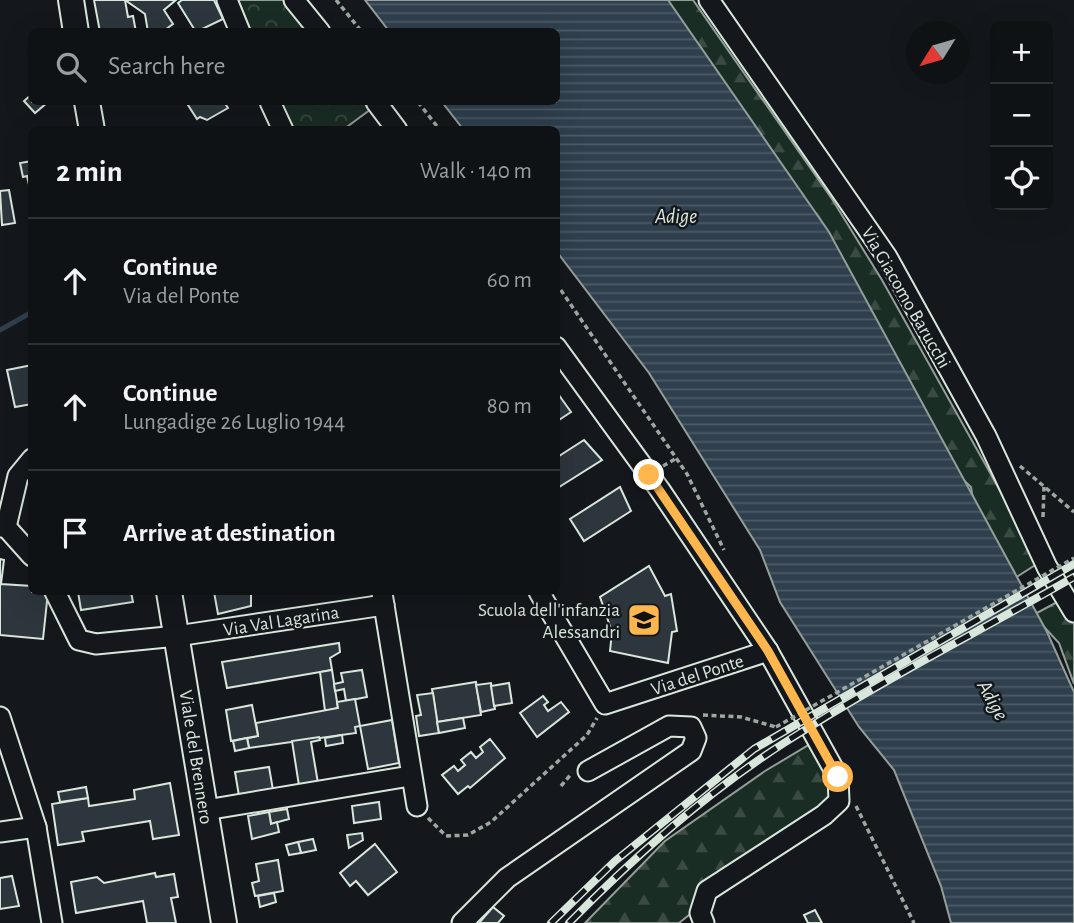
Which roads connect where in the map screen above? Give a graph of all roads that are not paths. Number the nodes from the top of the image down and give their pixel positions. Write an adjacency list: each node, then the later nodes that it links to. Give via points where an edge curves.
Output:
1 (71, 0): 5 (main road)
2 (227, 0): 6 (street)
3 (294, 0): 7 (street)
4 (709, 0): 22 (street, Via Giacomo Barucchi, via 887,257 986,436 1047,567)
5 (75, 28)
6 (238, 28)
7 (317, 28)
8 (88, 105): 11 (main road)
9 (272, 105): 12 (street)
10 (378, 105): 13 (street)
11 (91, 126)
12 (281, 126)
13 (394, 126)
14 (560, 352): 24 (street, via 660,489)
15 (28, 464): 16 (street, via 18,476)
16 (3, 527): 17 (street)
17 (28, 552)
18 (57, 595): 23 (street, Via Val Lagarina, via 79,639 96,644)
19 (170, 595): 23 (main road, Viale del Brennero)
20 (541, 595): 24 (street, Via del Ponte, via 605,704)
21 (383, 598): 23 (street, Via Val Lagarina); 28 (street)
22 (1074, 612)
23 (177, 636): 30 (main road, Viale del Brennero)
24 (768, 651): 36 (street, Via del Ponte, via 838,777 839,802 707,891 700,913)
25 (0, 717): 26 (street)
26 (5, 755): 31 (street)
27 (588, 771): 35 (street, via 669,726 691,727 696,738 691,751 507,878)
28 (410, 776): 29 (street); 30 (street)
29 (417, 806)
30 (206, 810): 34 (main road, Viale del Brennero)
31 (36, 827): 32 (street); 33 (street)
32 (0, 832)
33 (52, 923)
34 (224, 923)
35 (462, 923)
36 (704, 923)

